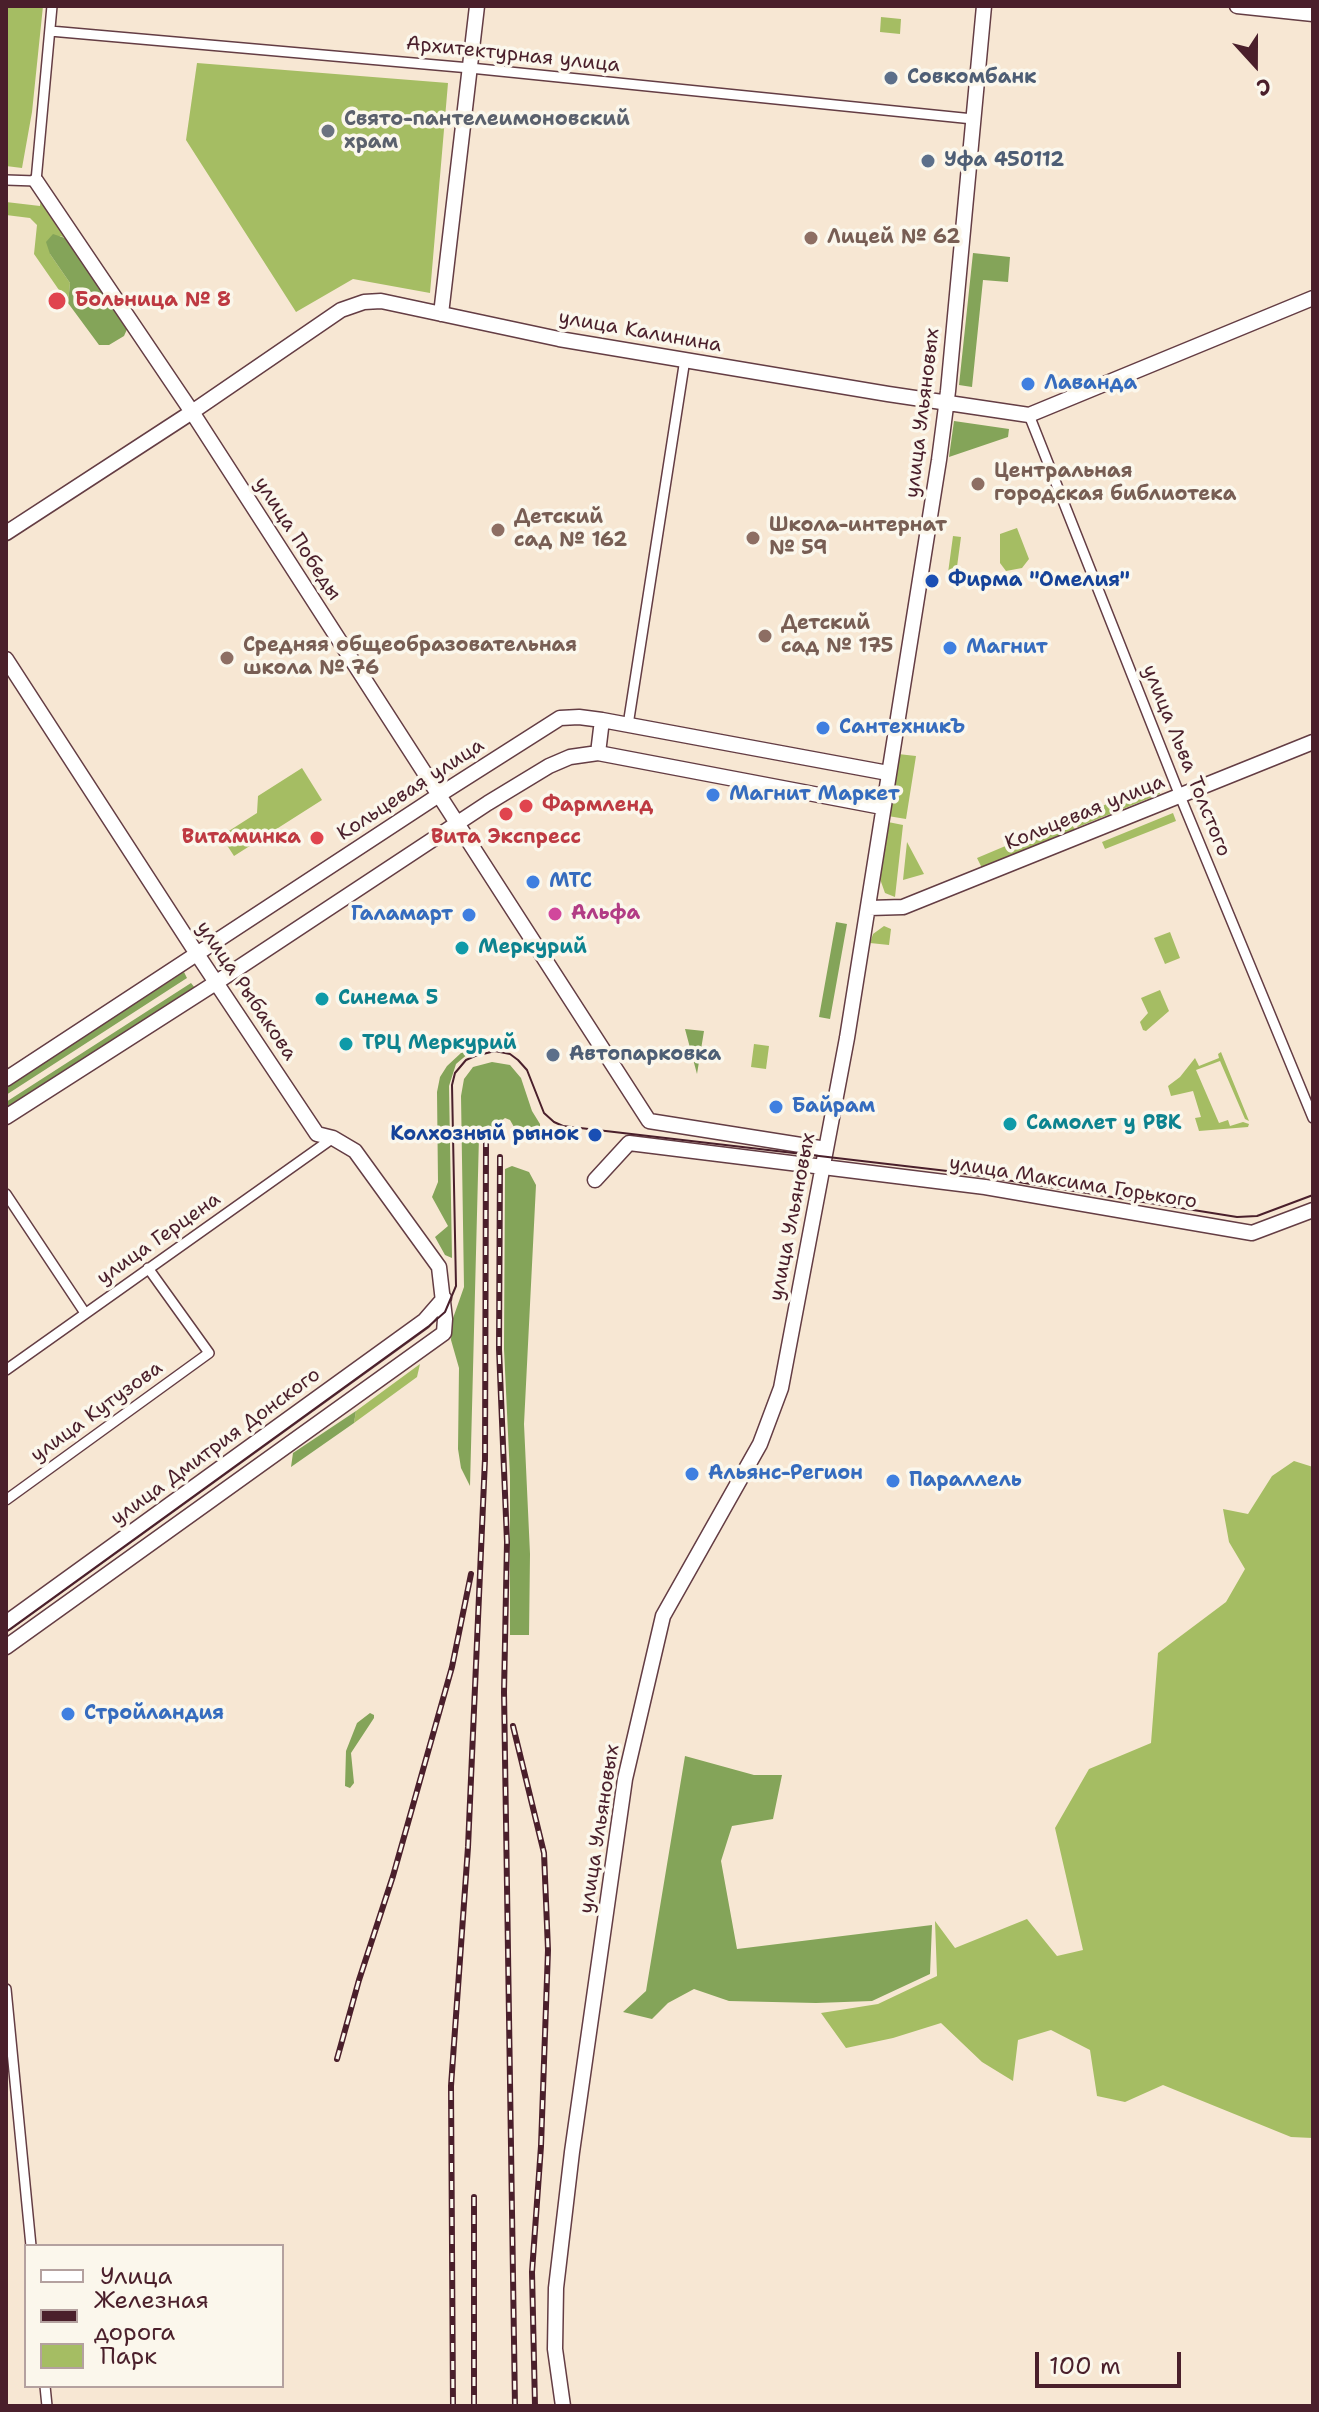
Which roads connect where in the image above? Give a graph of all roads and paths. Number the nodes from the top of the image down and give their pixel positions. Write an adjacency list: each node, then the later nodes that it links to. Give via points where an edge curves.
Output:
1 (52, 6): 6 (street)
2 (477, 6): 7 (street)
3 (984, 6): 8 (street, улица Ульяновых)
4 (1237, 6): 5 (street)
5 (1313, 14)
6 (50, 31): 7 (street, Архитектурная улица); 10 (street)
7 (470, 68): 8 (street, Архитектурная улица); 12 (street)
8 (973, 119): 14 (street, улица Ульяновых)
9 (6, 180): 10 (street)
10 (36, 181): 15 (street, улица Победы)
11 (1313, 298): 16 (street)
12 (441, 314): 13 (street, улица Калинина); 15 (street, улица Калинина, via 381,301 341,310)
13 (685, 359): 14 (street, улица Калинина); 20 (street)
14 (947, 404): 16 (street, улица Калинина); 23 (street, улица Ульяновых)
15 (192, 412): 17 (street, улица Калинина); 24 (street, улица Победы)
16 (1029, 415): 25 (street, улица Льва Толстого)
17 (6, 533)
18 (6, 659): 29 (street, улица Рыбакова)
19 (602, 720): 20 (street, Кольцевая улица); 22 (street); 24 (street, Кольцевая улица, via 560,718)
20 (628, 725): 23 (street, Кольцевая улица)
21 (1313, 742): 25 (street, Кольцевая улица)
22 (598, 753): 26 (street); 27 (street, via 549,766)
23 (888, 773): 26 (street, улица Ульяновых)
24 (439, 795): 27 (street, улица Победы); 29 (street, Кольцевая улица)
25 (1180, 796): 28 (street, Кольцевая улица, via 903,907); 33 (street, улица Льва Толстого)
26 (882, 807): 28 (street, улица Ульяновых)
27 (458, 824): 30 (street); 35 (street, улица Победы, via 649,1121)
28 (869, 908): 35 (street, улица Ульяновых)
29 (197, 954): 30 (street, улица Рыбакова); 31 (street, Кольцевая улица)
30 (217, 982): 32 (street); 34 (street, улица Рыбакова, via 317,1134)
31 (6, 1079)
32 (6, 1117)
33 (1313, 1118)
34 (333, 1138): 40 (street, улица Герцена); 41 (street, улица Рыбакова, via 355,1151 439,1267)
35 (826, 1149): 36 (street, улица Ульяновых)
36 (822, 1168): 37 (street, улица Максима Горького, via 629,1143); 39 (street, улица Максима Горького, via 985,1187 1252,1233); 50 (street, улица Ульяновых, via 781,1388 760,1444 663,1616 625,1779 556,2288 555,2349)
37 (595, 1180)
38 (6, 1194): 42 (street)
39 (1313, 1210)
40 (148, 1268): 42 (street, улица Герцена); 45 (street, улица Кутузова, via 209,1353)
41 (444, 1298): 43 (street, улица Рыбакова); 46 (street, улица Дмитрия Донского, via 424,1321)
42 (85, 1313): 44 (street, улица Герцена)
43 (444, 1333): 47 (street, улица Дмитрия Донского)
44 (6, 1370)
45 (6, 1500)
46 (6, 1623)
47 (6, 1647)
48 (6, 1989): 49 (street)
49 (31, 2244)
50 (563, 2406)

